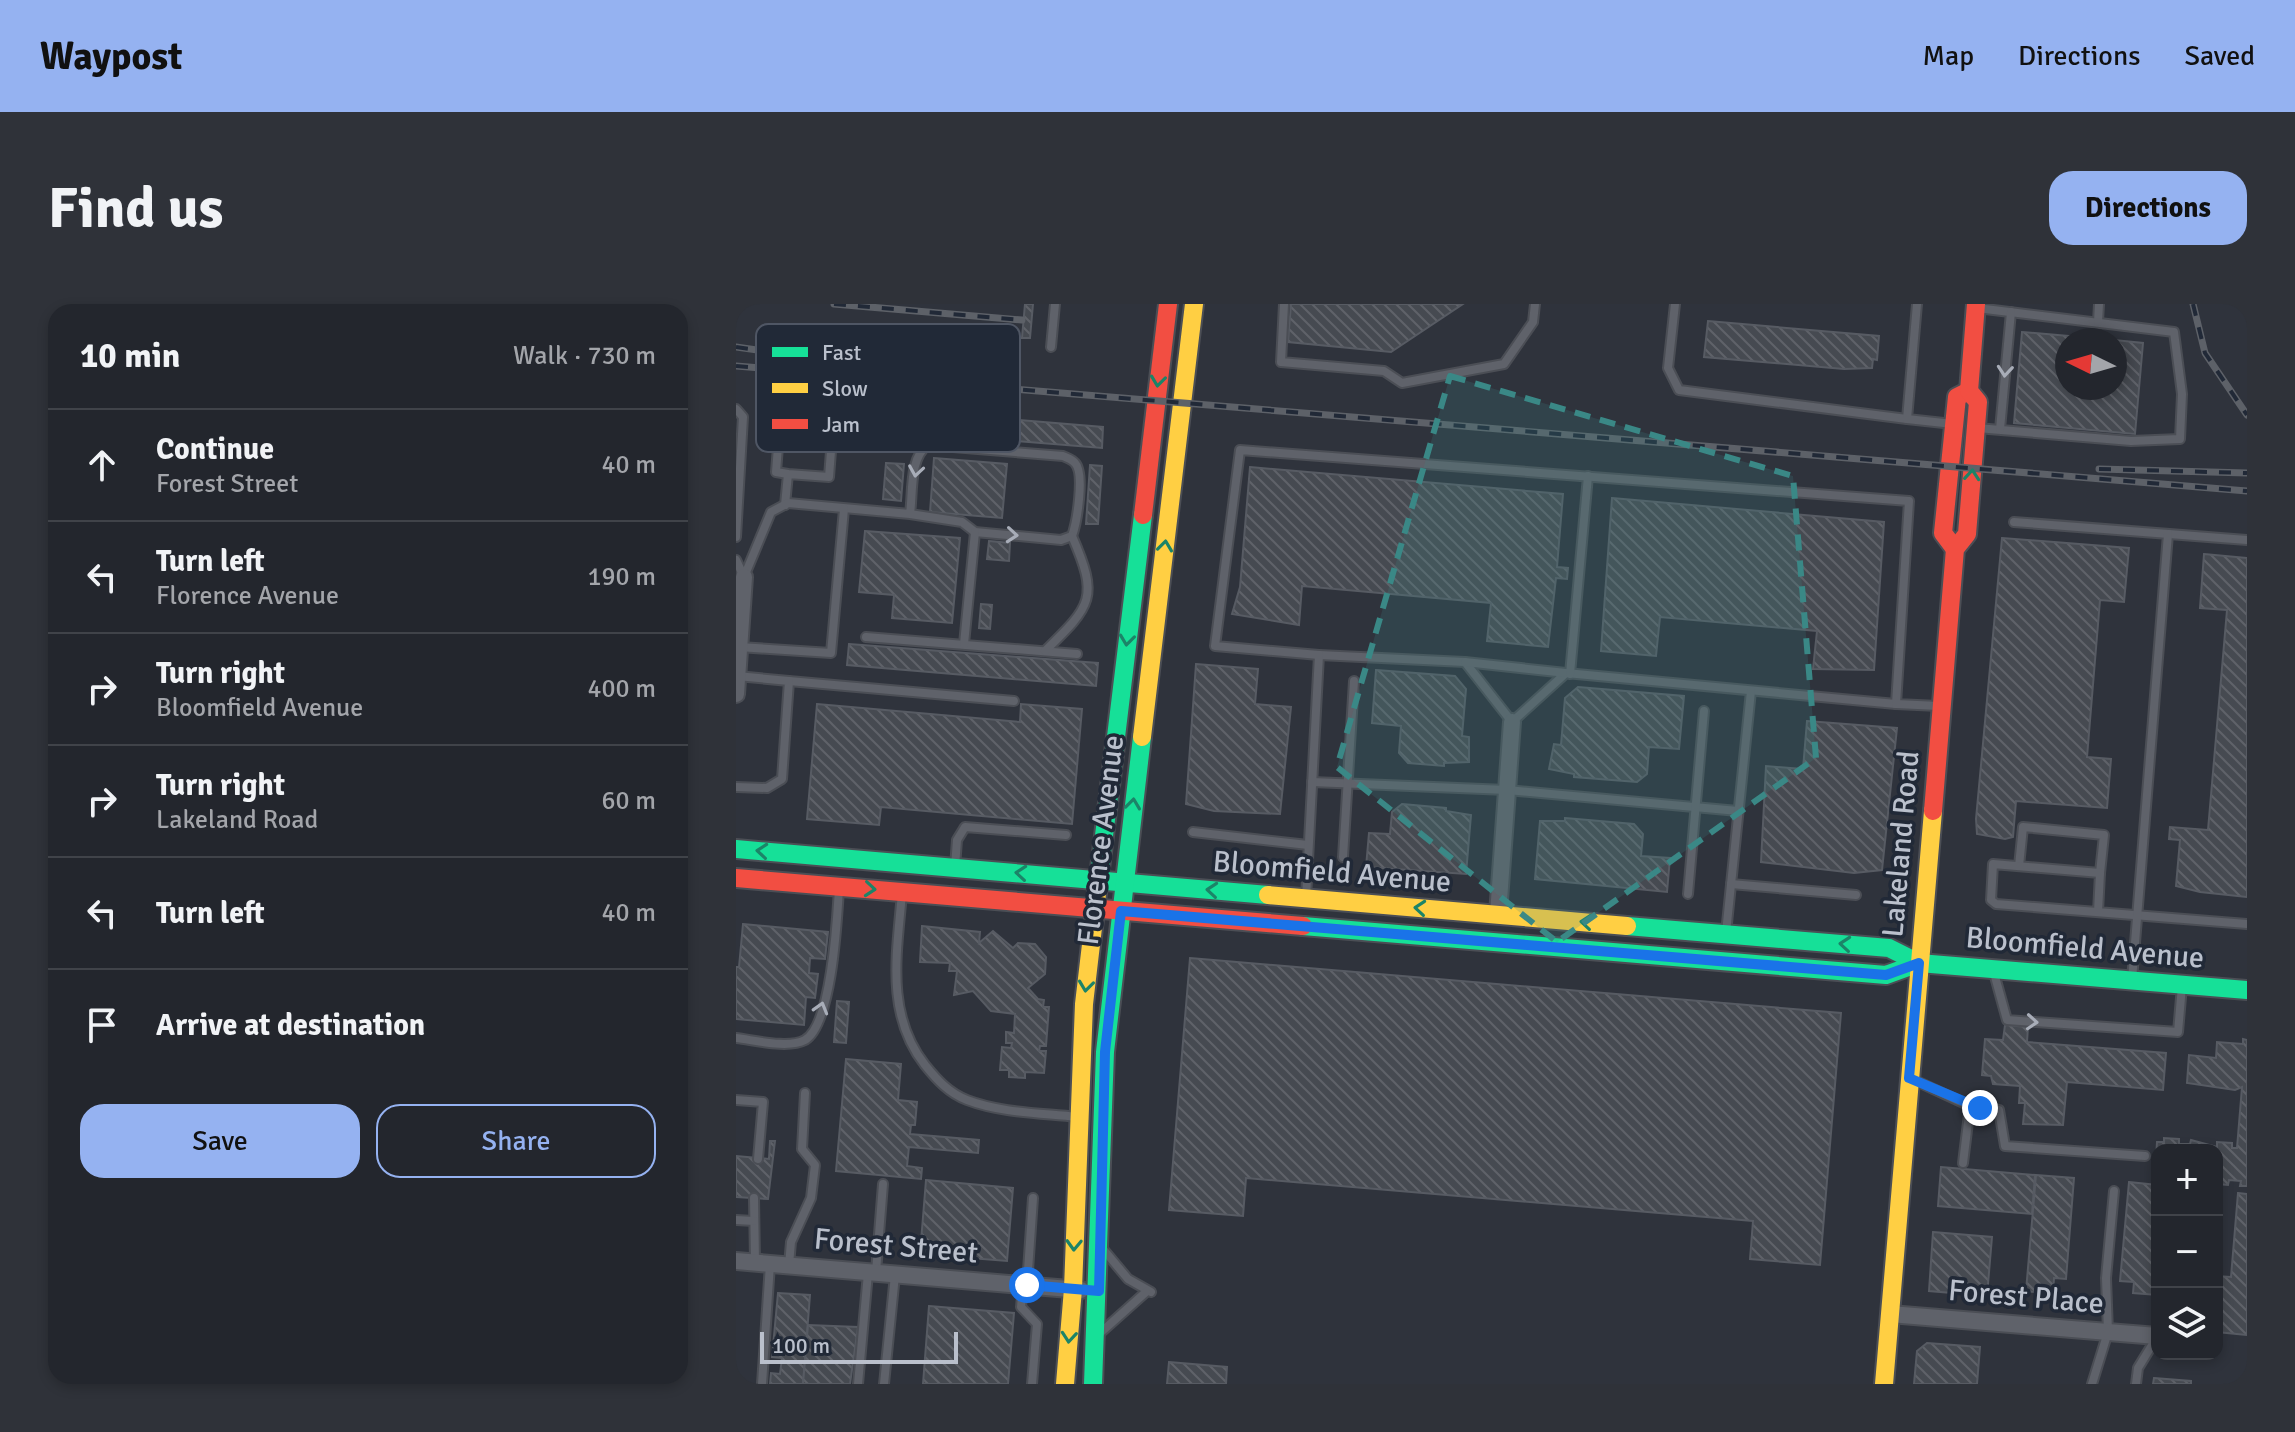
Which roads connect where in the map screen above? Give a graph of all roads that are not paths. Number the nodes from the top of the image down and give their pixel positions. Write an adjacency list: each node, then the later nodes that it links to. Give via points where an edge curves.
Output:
1 (1055, 304): 12 (lane)
2 (1168, 304): 69 (main road, Florence Avenue, one-way to 69)
3 (1194, 304): 70 (main road, Florence Avenue, one-way to 3)
4 (1284, 304): 5 (lane, via 1281,362 1384,371 1402,383 1504,364 1533,322)
5 (1535, 304)
6 (1675, 304): 15 (lane, via 1668,368 1679,390)
7 (1917, 304): 15 (lane)
8 (2099, 304): 11 (lane)
9 (1976, 306): 10 (lane); 13 (main road, Lakeland Road)
10 (2011, 312): 11 (lane); 18 (lane, one-way to 18)
11 (2098, 322): 18 (lane, via 2174,332 2182,394 2180,439 2131,441)
12 (1051, 347)
13 (1969, 391): 16 (main road, Lakeland Road, via 1957,397); 17 (main road, Lakeland Road, via 1978,402)
14 (736, 409): 32 (lane, via 743,417 744,442)
15 (1907, 419): 16 (lane)
16 (1953, 425): 34 (main road, Lakeland Road, via 1943,533)
17 (1976, 428): 18 (lane); 34 (main road, Lakeland Road, one-way to 17, via 1967,534)
18 (2000, 429)
19 (778, 452): 23 (lane, via 776,472)
20 (831, 452): 23 (lane, via 829,477)
21 (920, 452): 27 (lane, one-way to 27)
22 (1014, 452): 31 (lane, one-way to 22, via 1080,474 1075,463 1063,456)
23 (788, 474): 25 (lane)
24 (1588, 476): 42 (lane, via 1240,450 1215,646); 44 (lane); 50 (lane, via 1909,501)
25 (785, 505): 26 (lane); 36 (lane, via 771,512)
26 (844, 509): 27 (lane); 39 (lane, via 831,653)
27 (910, 514): 29 (lane, via 962,522)
28 (2014, 522): 30 (lane)
29 (975, 532): 31 (lane, one-way to 31, via 1061,540); 38 (lane)
30 (2168, 534): 33 (lane); 81 (lane)
31 (1072, 536): 40 (lane, via 1090,579 1084,609)
32 (736, 537)
33 (2247, 540)
34 (1955, 549): 51 (main road, Lakeland Road)
35 (736, 560): 36 (lane)
36 (744, 577): 39 (street)
37 (866, 637): 38 (lane)
38 (964, 644): 40 (lane)
39 (739, 647): 47 (street)
40 (1045, 651): 41 (lane)
41 (1077, 654)
42 (1319, 655): 43 (lane); 54 (lane)
43 (1465, 662): 44 (lane); 53 (lane)
44 (1568, 674): 48 (lane); 53 (lane)
45 (789, 681): 47 (lane); 49 (lane); 56 (lane, via 782,779 767,788)
46 (1354, 681): 55 (lane)
47 (737, 685)
48 (1751, 691): 50 (lane); 59 (lane)
49 (1014, 701)
50 (1896, 704): 51 (lane)
51 (1940, 706): 85 (main road, Lakeland Road)
52 (1704, 711): 58 (lane)
53 (1512, 722): 57 (street)
54 (1312, 782): 55 (lane); 62 (lane)
55 (1348, 783): 57 (lane); 64 (lane)
56 (736, 787)
57 (1507, 790): 58 (lane); 80 (street)
58 (1696, 807): 59 (lane); 74 (lane)
59 (1738, 811): 71 (lane)
60 (1193, 832): 62 (lane)
61 (1066, 835): 66 (lane, via 965,827 957,840)
62 (1308, 845): 76 (lane)
63 (736, 849): 66 (main road, Bloomfield Avenue, one-way to 63)
64 (1343, 857)
65 (2019, 866): 67 (lane); 67 (lane, via 2023,827 2104,835); 79 (lane, via 1993,864 1991,900 1996,904)
66 (955, 868): 69 (main road, Bloomfield Avenue, one-way to 66)
67 (2100, 873): 79 (lane)
68 (736, 878): 72 (main road, Bloomfield Avenue)
69 (1099, 880): 70 (main road, Bloomfield Avenue); 77 (main road, Florence Avenue)
70 (1123, 882): 76 (main road, Bloomfield Avenue, one-way to 70); 78 (main road, Florence Avenue)
71 (1731, 884): 75 (lane); 83 (lane)
72 (840, 887): 73 (main road, Bloomfield Avenue, one-way to 73); 90 (lane, one-way to 72, via 790,1043 804,1041 813,1032 830,972)
73 (902, 892): 77 (main road, Bloomfield Avenue); 95 (lane, via 895,972 898,1009 934,1076 952,1093 986,1106)
74 (1688, 894)
75 (1856, 895)
76 (1306, 898): 80 (main road, Bloomfield Avenue, one-way to 76)
77 (1095, 909): 78 (main road, Bloomfield Avenue); 95 (main road, Florence Avenue, one-way to 95)
78 (1121, 911): 84 (main road, Bloomfield Avenue); 96 (main road, Florence Avenue, via 1105,1052)
79 (2098, 912): 81 (lane)
80 (1498, 914): 83 (main road, Bloomfield Avenue, one-way to 80); 84 (main road)
81 (2137, 915): 82 (lane); 87 (lane)
82 (2247, 924)
83 (1725, 934): 85 (main road, Bloomfield Avenue, one-way to 83, via 1889,948)
84 (1496, 942): 85 (main road, Bloomfield Avenue, via 1886,975)
85 (1919, 963): 86 (main road, Bloomfield Avenue); 91 (main road, Lakeland Road)
86 (1993, 969): 87 (main road, Bloomfield Avenue); 88 (lane, one-way to 88, via 2007,1020 2178,1032)
87 (2132, 980): 88 (main road, Bloomfield Avenue)
88 (2182, 984): 89 (main road, Bloomfield Avenue)
89 (2247, 990)
90 (736, 1038)
91 (1909, 1078): 94 (lane); 115 (main road, Lakeland Road)
92 (805, 1093): 109 (lane, via 802,1149 815,1165 811,1198 791,1242)
93 (736, 1100): 98 (lane, via 763,1102)
94 (1970, 1106): 97 (lane, via 2003,1113 2005,1146); 99 (lane)
95 (1078, 1117): 96 (main road, via 1099,1126); 113 (main road, Florence Avenue, one-way to 113)
96 (1103, 1134): 106 (main road, Florence Avenue)
97 (2145, 1156)
98 (758, 1159)
99 (1963, 1163)
100 (883, 1184): 110 (lane)
101 (2114, 1191): 116 (lane, via 2106,1278)
102 (754, 1198): 105 (lane)
103 (1033, 1198): 112 (lane)
104 (736, 1220): 105 (lane)
105 (754, 1221): 108 (lane)
106 (1101, 1245): 114 (main road, Florence Avenue); 118 (lane, via 1128,1279 1149,1292)
107 (736, 1261): 108 (street, Forest Street)
108 (762, 1263): 109 (street, Forest Street); 120 (lane)
109 (789, 1265): 110 (street, Forest Street)
110 (872, 1272): 111 (street, Forest Street); 121 (lane)
111 (895, 1274): 112 (street, Forest Street); 122 (lane)
112 (1025, 1285): 113 (street, Forest Street); 123 (lane, via 1021,1307 1037,1324)
113 (1073, 1289): 114 (street, Forest Street); 124 (main road, Florence Avenue, one-way to 124)
114 (1099, 1291): 118 (main road, Florence Avenue)
115 (1890, 1314): 116 (street, Forest Place); 126 (main road, Lakeland Road)
116 (2108, 1332): 117 (street, Forest Place); 127 (lane)
117 (2151, 1336)
118 (1096, 1337): 125 (main road, Florence Avenue)
119 (2151, 1346): 128 (lane, via 2138,1368)
120 (762, 1384)
121 (858, 1384)
122 (884, 1384)
123 (1032, 1384)
124 (1065, 1384)
125 (1093, 1384)
126 (1884, 1384)
127 (2092, 1384)
128 (2136, 1384)

